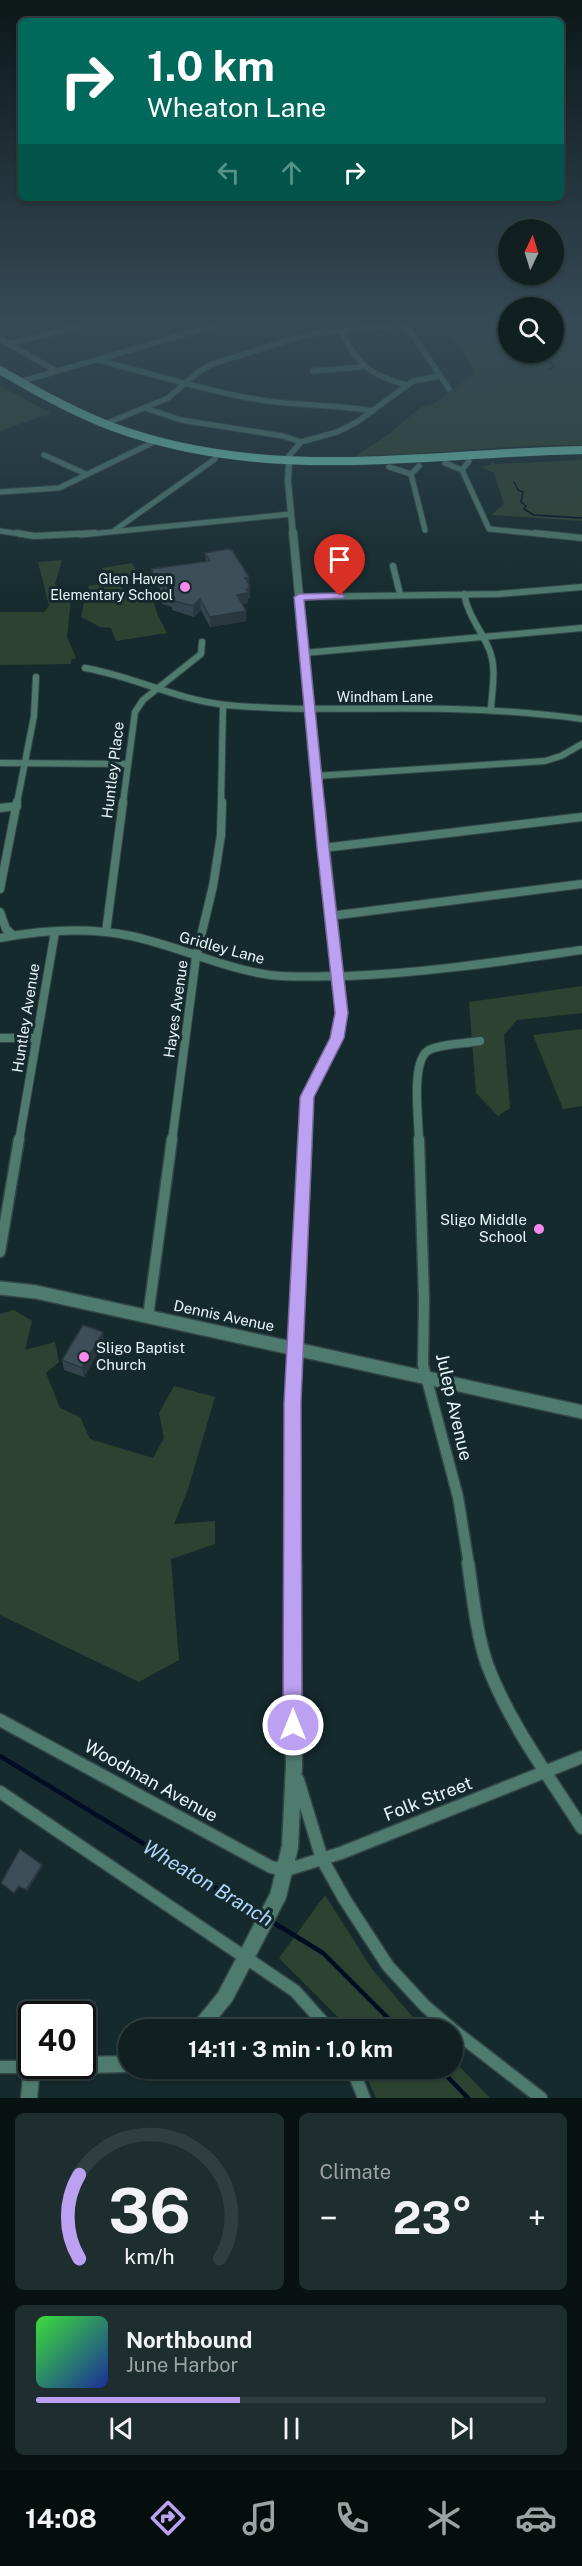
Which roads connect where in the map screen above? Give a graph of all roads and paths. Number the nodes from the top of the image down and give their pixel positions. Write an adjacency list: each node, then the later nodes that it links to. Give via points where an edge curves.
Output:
1 (72, 419): 9 (main road)
2 (91, 419): 6 (main road)
3 (118, 419): 6 (street)
4 (178, 419): 8 (street)
5 (361, 419): 8 (street, via 345,429)
6 (105, 424): 7 (main road)
7 (156, 441): 9 (street); 16 (main road)
8 (301, 442): 16 (street, via 290,452)
9 (147, 445): 13 (main road); 20 (street)
10 (582, 450): 16 (main road)
11 (44, 455): 20 (street)
12 (582, 456): 14 (main road)
13 (214, 459): 16 (main road); 26 (street)
14 (469, 461): 15 (main road); 19 (street)
15 (445, 463): 17 (main road); 19 (street)
16 (289, 464): 18 (main road); 23 (street)
17 (420, 466): 18 (main road); 21 (street)
18 (389, 467): 21 (street)
19 (462, 470): 27 (street, via 489,529)
20 (86, 474): 22 (street, via 49,490)
21 (411, 474): 24 (street)
22 (0, 492)
23 (291, 514): 26 (street); 32 (street)
24 (425, 530)
25 (0, 531): 26 (street, via 51,537)
26 (113, 531)
27 (582, 538)
28 (393, 566): 30 (street)
29 (582, 587): 31 (street)
30 (400, 594): 31 (street); 32 (street)
31 (464, 594): 34 (street, via 468,614)
32 (299, 597): 36 (street)
33 (582, 627): 34 (street)
34 (482, 636): 36 (street); 41 (street, via 493,666)
35 (202, 642): 39 (street, Huntley Place, via 201,654)
36 (304, 653): 42 (street)
37 (85, 668): 39 (street, Windham Lane, via 121,674)
38 (36, 677): 46 (street)
39 (159, 688): 40 (street, Windham Lane); 47 (street, Huntley Place, via 135,712)
40 (223, 705): 42 (street, Windham Lane); 63 (street, Hayes Avenue, via 221,835)
41 (491, 709): 42 (street, Windham Lane); 43 (street, Windham Lane)
42 (309, 710): 48 (street)
43 (582, 719)
44 (582, 744): 48 (street, via 545,761)
45 (0, 764): 46 (street)
46 (26, 764): 47 (street); 49 (street)
47 (128, 764): 59 (street, Huntley Place)
48 (316, 776): 52 (street)
49 (17, 806): 50 (street); 53 (street)
50 (0, 808)
51 (582, 817): 52 (street)
52 (323, 848): 57 (street)
53 (2, 871): 55 (street)
54 (582, 884): 57 (street)
55 (0, 889)
56 (0, 912): 60 (street, via 6,929)
57 (330, 916): 64 (street)
58 (55, 932): 59 (street, Gridley Lane); 60 (street, Gridley Lane); 66 (street, Huntley Avenue)
59 (106, 932): 63 (street, Gridley Lane)
60 (13, 935): 61 (street, Gridley Lane)
61 (0, 938)
62 (582, 950): 64 (street, Gridley Lane, via 429,970)
63 (196, 957): 64 (street, Gridley Lane, via 271,975); 70 (street, Hayes Avenue)
64 (337, 976): 71 (street, via 341,1025 307,1097)
65 (0, 1038): 66 (street)
66 (36, 1038): 68 (street, Huntley Avenue)
67 (480, 1041): 72 (street, Julep Avenue, via 431,1049 423,1054 417,1068 423,1365)
68 (0, 1252)
69 (0, 1288): 70 (street, Dennis Avenue)
70 (148, 1317): 71 (street, Dennis Avenue)
71 (296, 1347): 72 (street, Dennis Avenue); 76 (street, via 292,1403)
72 (427, 1377): 73 (street, Dennis Avenue); 77 (street, Julep Avenue, via 458,1497 487,1664 512,1718)
73 (582, 1412)
74 (0, 1720): 81 (street, Woodman Avenue, via 271,1867)
75 (582, 1757): 77 (street, Folk Street)
76 (294, 1766): 80 (street); 81 (street)
77 (547, 1772): 79 (street, Julep Avenue); 80 (street, Folk Street)
78 (0, 1792): 82 (street)
79 (582, 1828)
80 (322, 1859): 81 (street, Folk Street); 85 (street, via 388,1966)
81 (286, 1870): 82 (street, via 278,1896)
82 (246, 1956): 83 (street, via 225,1997); 84 (street, via 295,1991)
83 (207, 2019)
84 (320, 2019)
85 (440, 2019)
86 (463, 2038): 95 (street)
87 (118, 2064): 88 (street)
88 (96, 2065)
89 (0, 2067): 90 (street)
90 (18, 2067)
91 (30, 2079): 93 (street)
92 (356, 2079): 94 (street)
93 (28, 2098)
94 (364, 2098)
95 (541, 2098)

